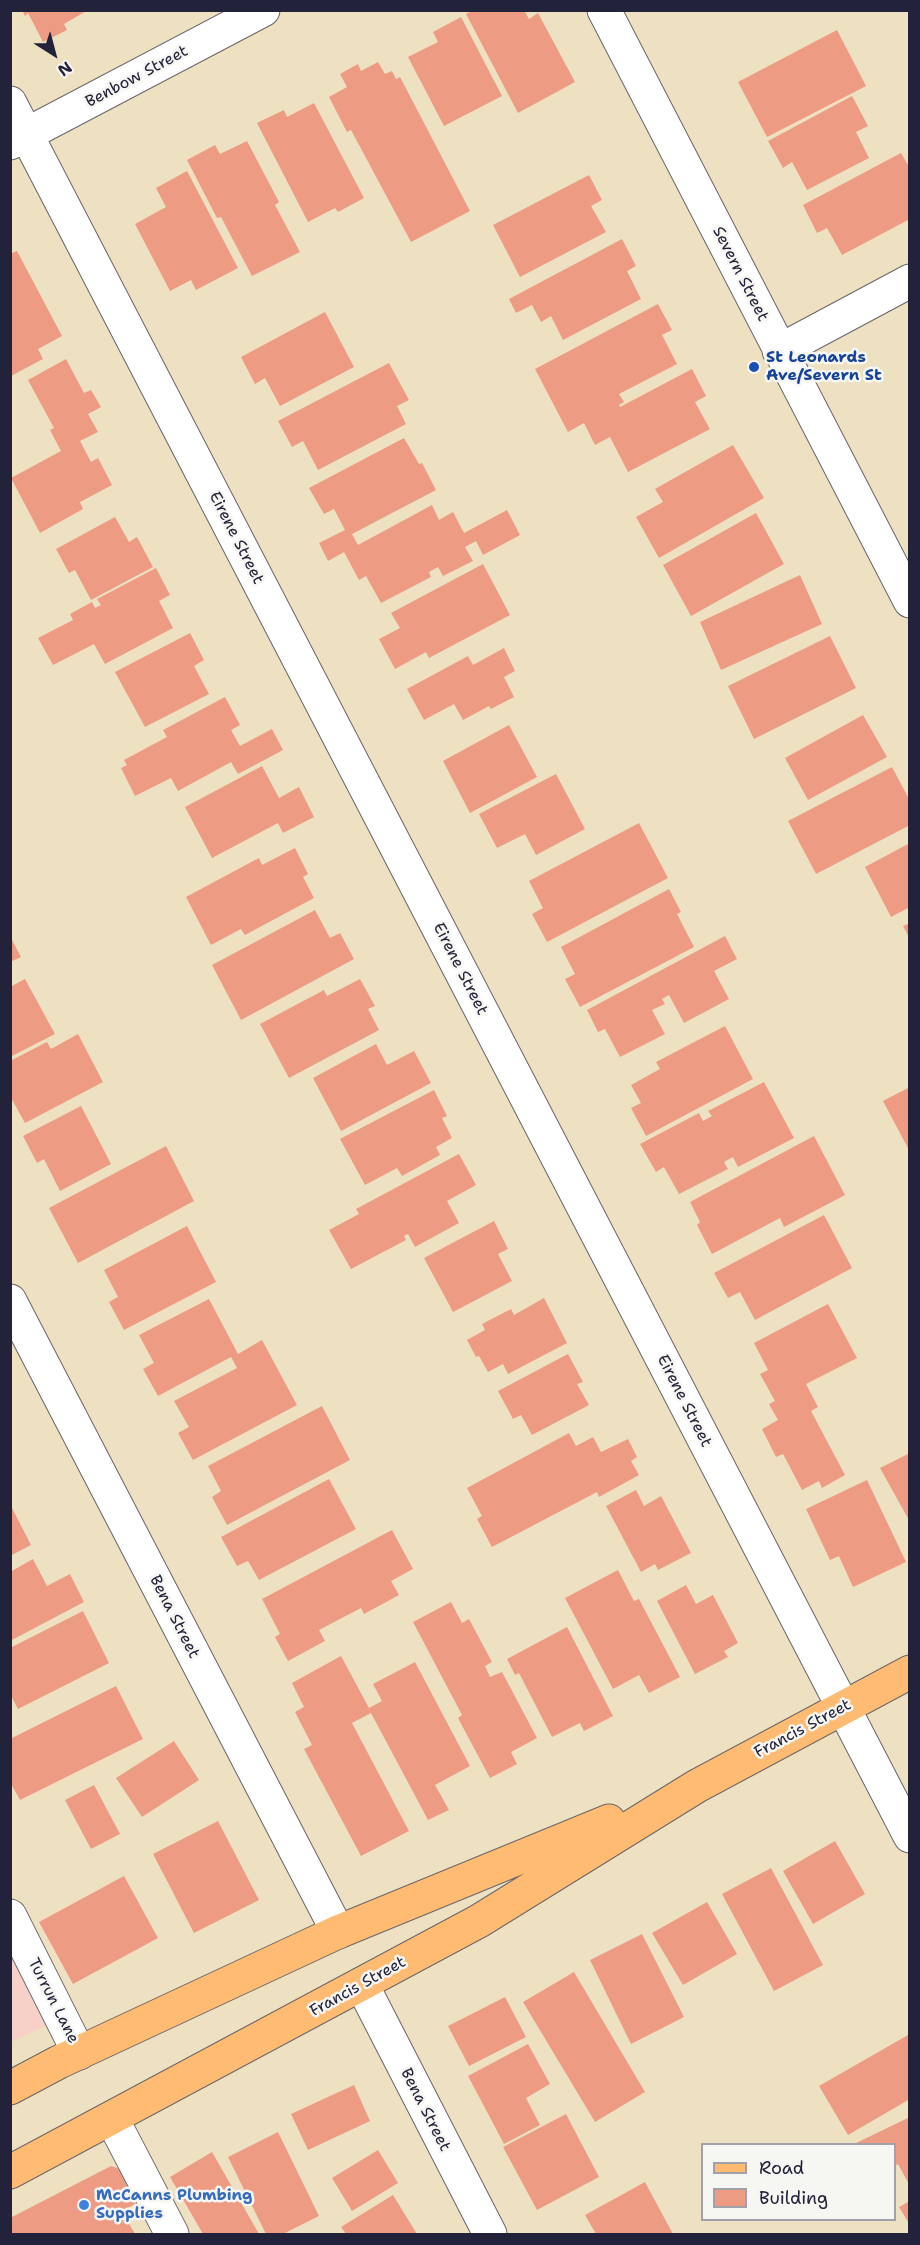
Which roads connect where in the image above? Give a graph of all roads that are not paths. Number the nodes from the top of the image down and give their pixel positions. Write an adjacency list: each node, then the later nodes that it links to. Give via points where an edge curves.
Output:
1 (263, 10): 4 (street, Benbow Street)
2 (604, 10): 6 (street, Severn Street)
3 (10, 103): 4 (street, Eirene Street)
4 (19, 139): 10 (street, Eirene Street)
5 (909, 281): 6 (street)
6 (779, 351): 7 (street, Severn Street)
7 (909, 601)
8 (10, 1301): 14 (street, Bena Street)
9 (909, 1672): 10 (main road, Francis Street)
10 (843, 1708): 11 (main road, Francis Street); 12 (street, Eirene Street)
11 (697, 1786): 14 (main road, Francis Street); 15 (main road, Francis Street, via 479,1921)
12 (909, 1836)
13 (10, 1916): 16 (street, Turrun Lane)
14 (338, 1932): 16 (main road, Francis Street)
15 (362, 1985): 18 (main road, Francis Street); 21 (street, Bena Street)
16 (79, 2053): 17 (main road, Francis Street)
17 (10, 2088)
18 (112, 2119): 19 (main road, Francis Street); 20 (street)
19 (10, 2172)
20 (172, 2235)
21 (490, 2235)

